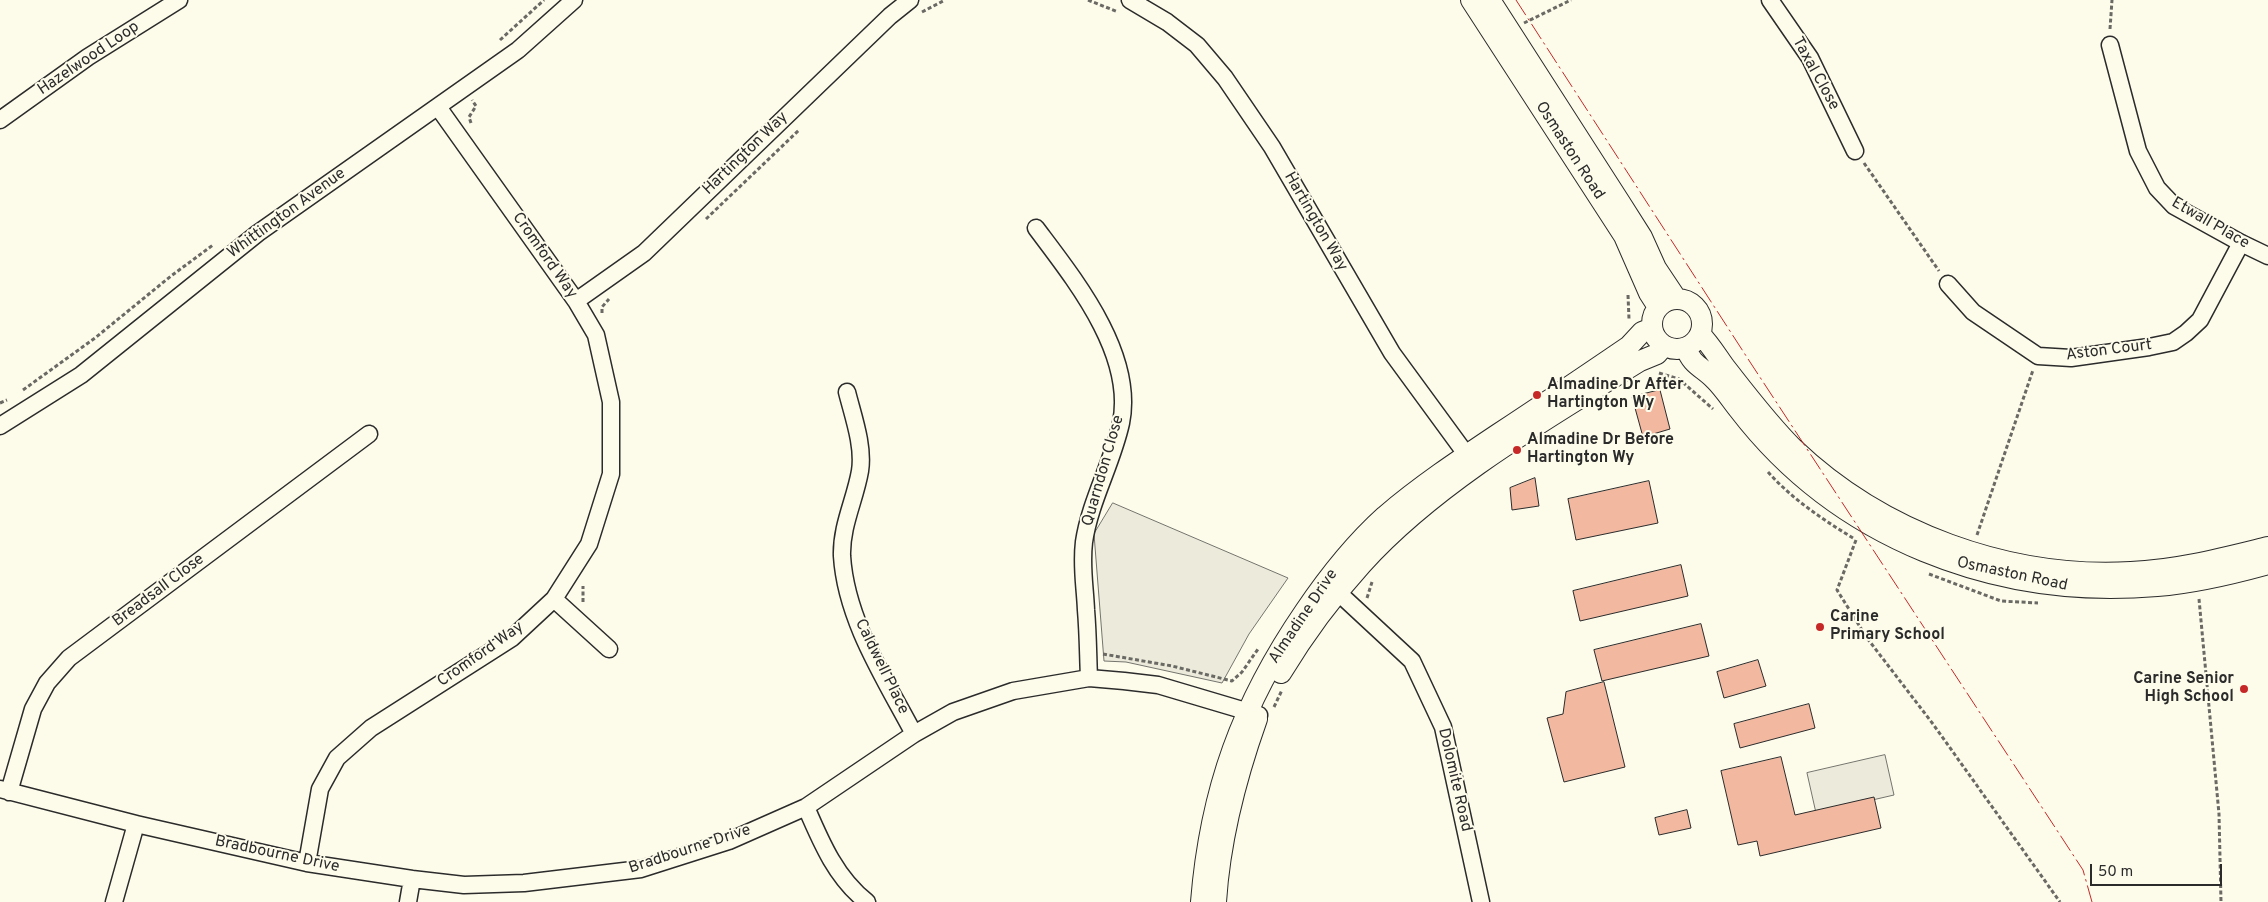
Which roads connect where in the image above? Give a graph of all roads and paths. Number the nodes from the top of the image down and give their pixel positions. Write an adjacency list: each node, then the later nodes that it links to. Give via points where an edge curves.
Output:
1 (179, 0): 17 (street, Hazelwood Loop, via 95,53)
2 (574, 0): 15 (street, Whittington Avenue, via 518,50)
3 (910, 0): 25 (street, Hartington Way, via 644,253)
4 (945, 0): 12 (path)
5 (1088, 0): 11 (path)
6 (1471, 0): 30 (street, Osmaston Road, via 1624,236)
7 (1490, 0): 13 (street, Osmaston Road)
8 (1571, 0): 13 (path)
9 (1770, 0): 20 (street, Taxal Close, via 1810,58)
10 (2112, 0): 14 (path)
11 (1126, 7): 42 (street, Hartington Way, via 1167,22 1197,46 1225,78 1272,147 1392,353)
12 (921, 13)
13 (1510, 30): 28 (street, Osmaston Road, via 1622,204)
14 (2110, 44): 23 (street, Etwall Place, via 2138,151 2157,188 2174,206)
15 (464, 88): 16 (street, Whittington Avenue); 18 (path, via 476,106 469,117)
16 (438, 107): 29 (street, Cromford Way); 40 (street, Whittington Avenue, via 258,233 81,375)
17 (0, 120)
18 (472, 126)
19 (801, 128): 21 (path)
20 (1855, 150): 26 (path)
21 (704, 221)
22 (1036, 228): 59 (street, Quarndon Close, via 1091,307 1109,344 1123,387 1121,422 1088,523 1082,558)
23 (2241, 243): 24 (street, Etwall Place); 37 (street, Aston Court, via 2200,320 2173,342 2071,358)
24 (2268, 256)
25 (601, 283): 29 (street, Hartington Way); 31 (path, via 613,296 602,307)
26 (1948, 284): 37 (street, via 1974,312)
27 (1627, 289): 36 (path, via 1626,343)
28 (1676, 298): 30 (street); 33 (street, via 1690,302 1698,310 1702,319)
29 (576, 301): 54 (street, Cromford Way, via 596,335 611,402 611,474 588,544)
30 (1658, 308): 32 (street, via 1652,317)
31 (601, 320)
32 (1652, 328): 34 (street); 36 (street, Almadine Drive, via 1642,332)
33 (1700, 334): 35 (street); 47 (street, Osmaston Road, via 1773,428 1826,476 1902,524)
34 (1664, 346): 35 (street); 36 (street, Almadine Drive, via 1657,354)
35 (1686, 348): 48 (street, Osmaston Road, via 1690,360 1715,380 1767,444 1808,482 1878,529 1947,561 2027,582 2074,588 2158,586)
36 (1635, 353): 39 (path, via 1648,371 1679,379); 42 (street, Almadine Drive)
37 (2038, 356): 47 (path)
38 (847, 392): 62 (street, Caldwell Place, via 860,468 843,533 842,556 847,585 856,617 874,658)
39 (1718, 415)
40 (0, 426)
41 (369, 434): 63 (street, Breadsall Close, via 69,658 47,683 33,708)
42 (1471, 461): 52 (street, Almadine Drive, via 1384,517)
43 (1763, 467): 44 (path, via 1822,519)
44 (1856, 540): 45 (path); 74 (path, via 1837,590 1867,638)
45 (1861, 542)
46 (2268, 547): 47 (street, Osmaston Road, via 2191,565 2098,573 2034,567)
47 (1971, 552)
48 (2268, 564)
49 (1923, 572): 55 (path, via 2001,601)
50 (1373, 579): 56 (path, via 1365,604)
51 (586, 580): 57 (path, via 582,588 583,603 588,611)
52 (1332, 586): 56 (street, Dolomite Road); 61 (street, Almadine Drive, via 1286,640)
53 (2198, 593): 75 (path, via 2219,814)
54 (554, 599): 57 (street); 66 (street, Cromford Way, via 512,638 371,728 337,758 320,789)
55 (2039, 603)
56 (1357, 610): 73 (street, Dolomite Road, via 1412,661 1443,727)
57 (578, 621): 58 (street)
58 (609, 649)
59 (1089, 678): 61 (street, Bradbourne Drive, via 1158,685); 62 (street, Bradbourne Drive, via 996,696 953,712)
60 (1285, 684): 61 (path)
61 (1259, 713): 71 (street, Almadine Drive, via 1230,751 1214,807); 72 (street, Almadine Drive, via 1238,772 1227,817)
62 (914, 734): 64 (street, Bradbourne Drive)
63 (5, 790): 65 (street, Bradbourne Drive)
64 (806, 807): 67 (street, Bradbourne Drive, via 729,841 641,869 524,883 464,884); 70 (street, via 820,842 838,871)
65 (136, 824): 66 (street, Bradbourne Drive); 68 (street)
66 (306, 863): 67 (street, Bradbourne Drive)
67 (412, 880): 69 (street)
68 (114, 902)
69 (408, 902)
70 (868, 902)
71 (1201, 902)
72 (1216, 902)
73 (1481, 902)
74 (2060, 902)
75 (2221, 902)

